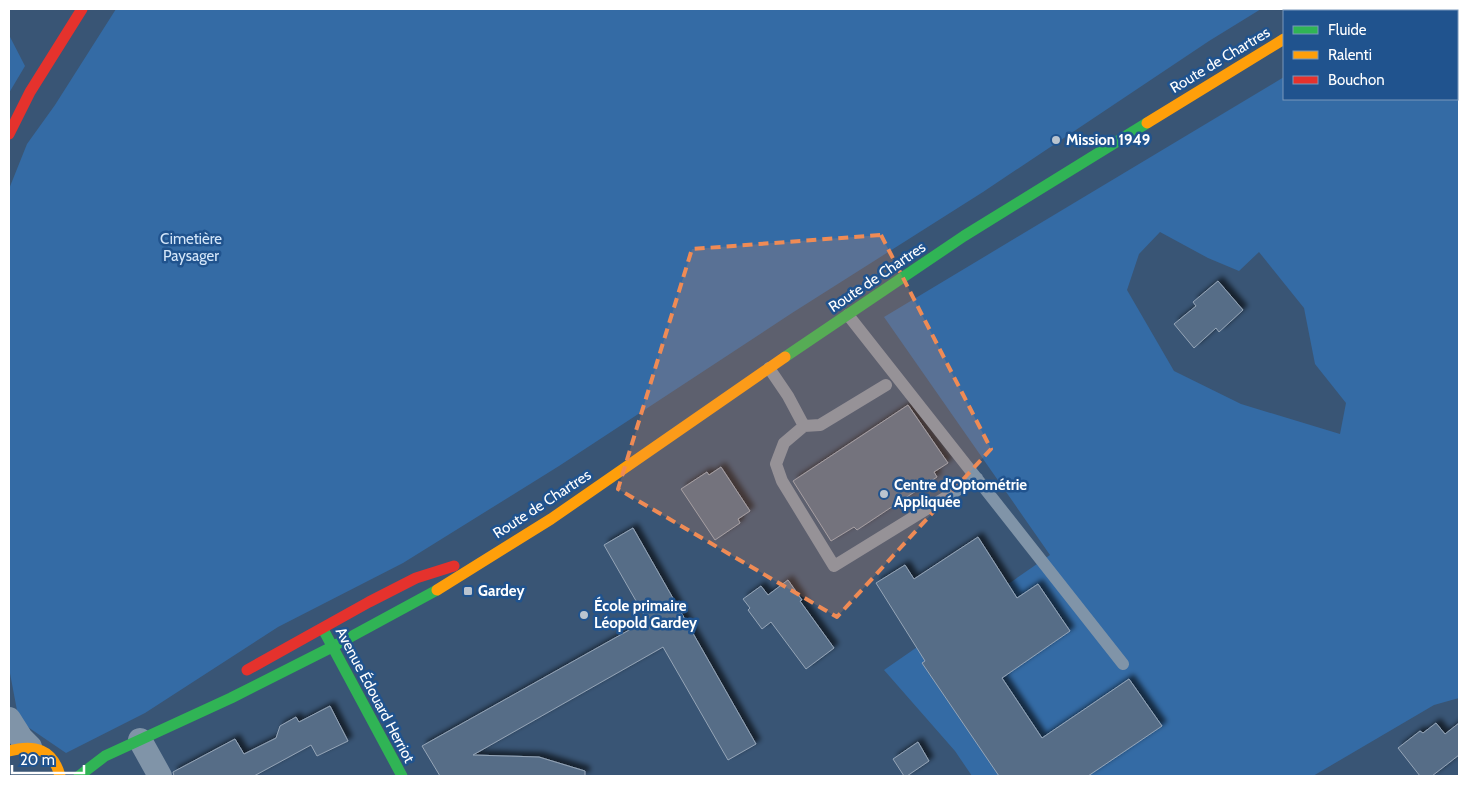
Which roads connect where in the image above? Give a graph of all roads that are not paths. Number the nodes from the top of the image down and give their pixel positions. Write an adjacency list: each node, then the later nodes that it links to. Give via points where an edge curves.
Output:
1 (82, 9): 3 (main road, via 30,92)
2 (1283, 40): 4 (main road, Route de Chartres, via 964,236)
3 (9, 134)
4 (848, 315): 5 (main road, Route de Chartres); 8 (lane)
5 (769, 368): 7 (lane); 9 (main road, Route de Chartres, via 551,519)
6 (886, 385): 7 (lane, via 820,425)
7 (804, 426): 8 (lane, via 784,443 776,464 782,481 834,566)
8 (977, 478): 12 (lane)
9 (496, 552): 10 (main road, Route de Chartres, via 416,578); 11 (main road, Route de Chartres, via 448,584)
10 (322, 628): 11 (main road, Avenue Édouard Herriot); 13 (main road, Route de Chartres)
11 (332, 647): 15 (main road, Route de Chartres); 25 (main road, Avenue Édouard Herriot)
12 (1123, 664)
13 (240, 675)
14 (217, 693): 15 (main road, Route de Chartres)
15 (187, 717): 17 (main road, Route de Chartres)
16 (9, 719): 18 (street)
17 (140, 740): 21 (main road, Route de Chartres); 24 (street)
18 (29, 751): 20 (main road); 22 (main road, via 56,763)
19 (91, 754): 21 (main road)
20 (62, 756)
21 (105, 756): 23 (main road, Route de Chartres)
22 (60, 776)
23 (79, 776)
24 (160, 776)
25 (402, 776)

